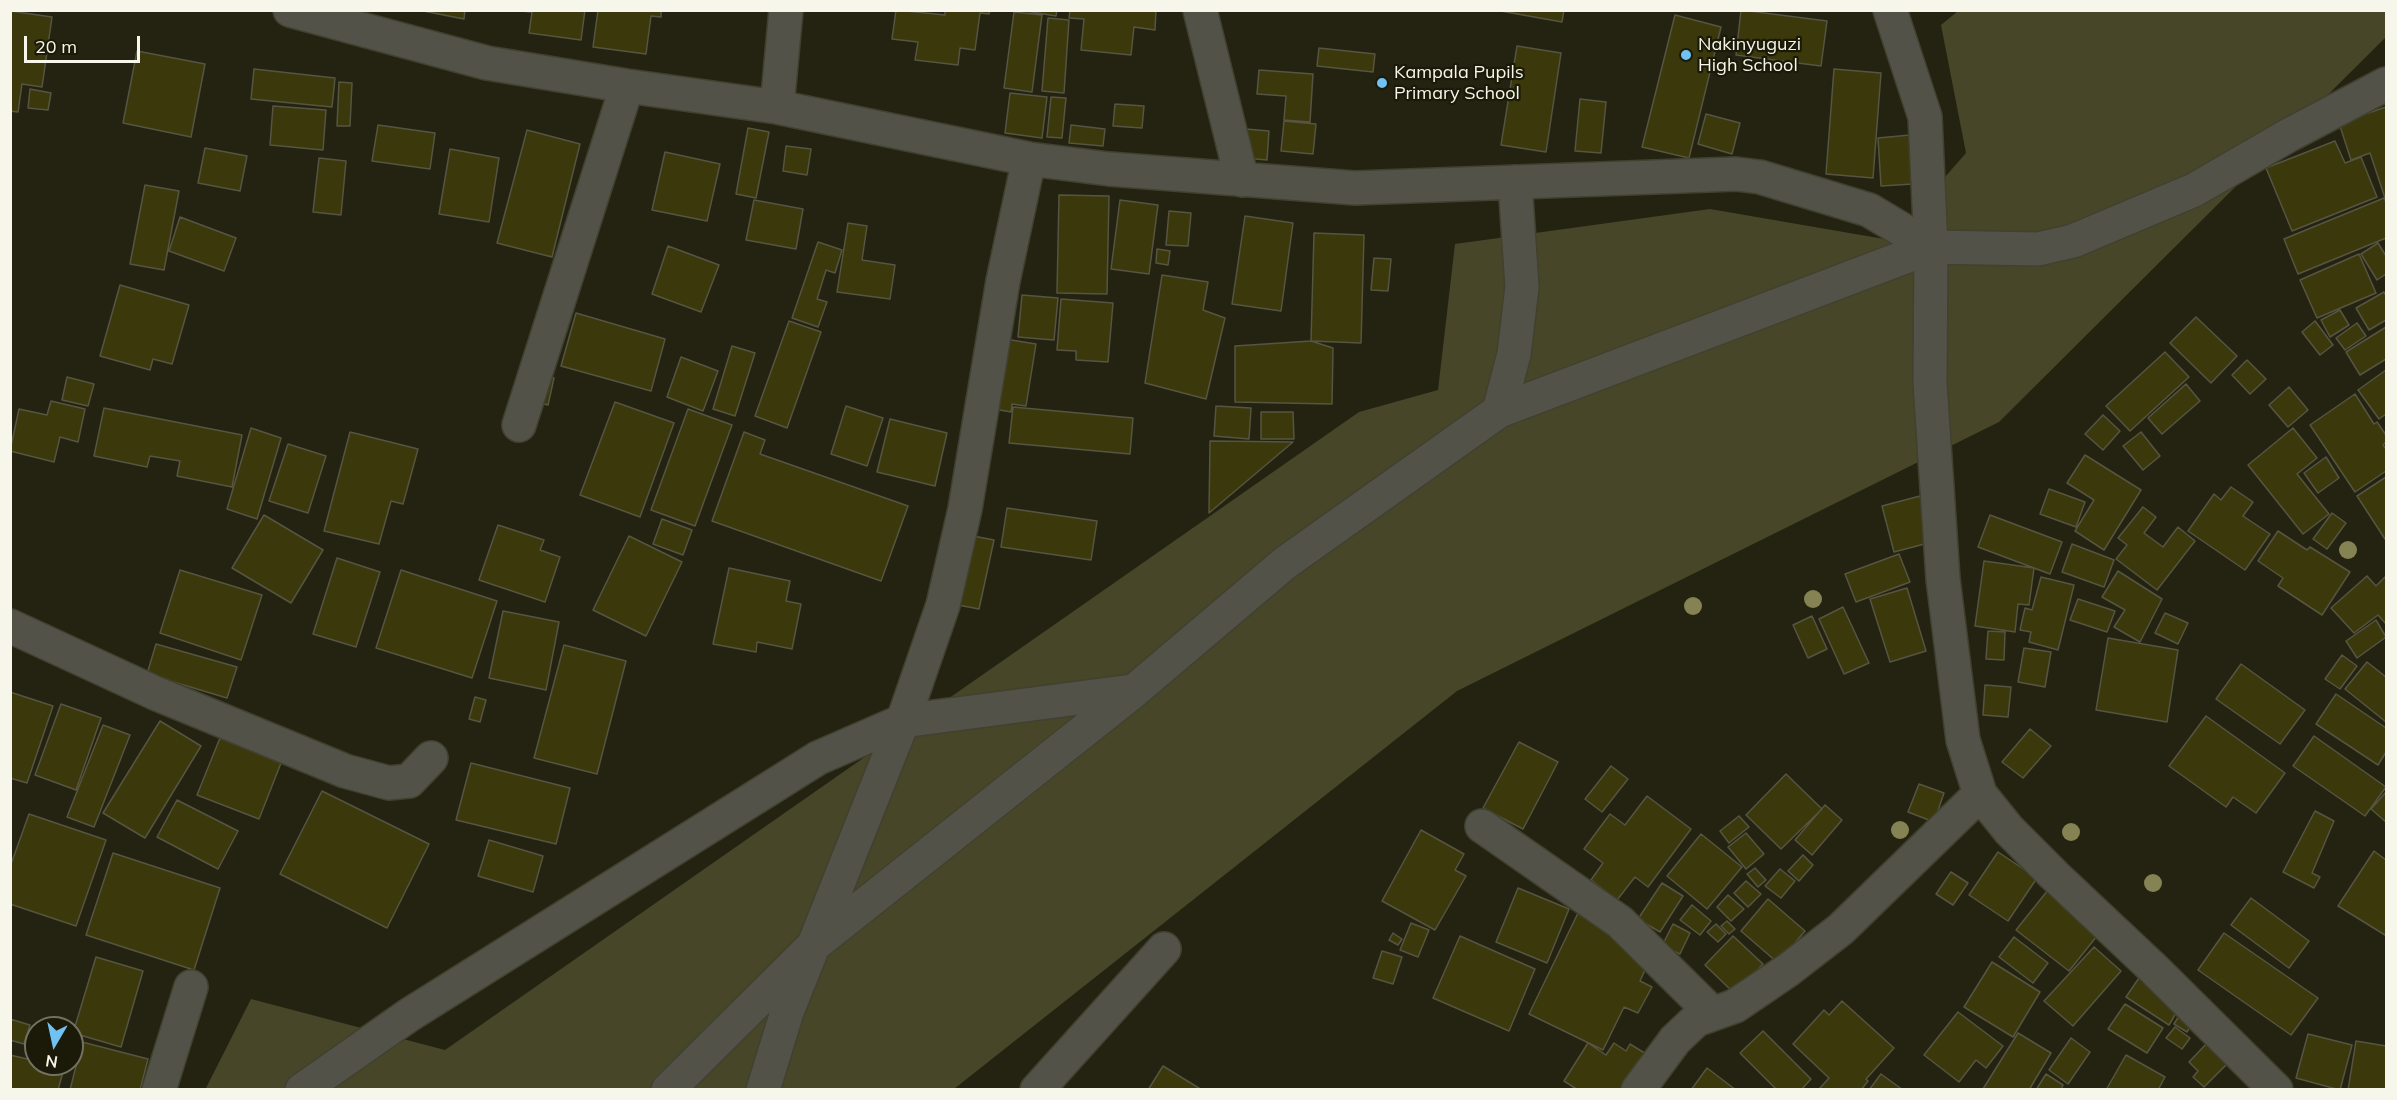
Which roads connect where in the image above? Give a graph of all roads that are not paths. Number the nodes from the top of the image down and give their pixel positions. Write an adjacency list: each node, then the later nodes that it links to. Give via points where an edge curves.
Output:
1 (290, 10): 5 (street)
2 (786, 10): 8 (street)
3 (1200, 10): 10 (street)
4 (1890, 10): 12 (street, via 1925,117)
5 (323, 15): 7 (street, via 487,63)
6 (2386, 84): 12 (street, via 2194,190 2073,241 2038,249)
7 (627, 86): 8 (street); 14 (street)
8 (777, 107): 9 (street)
9 (1029, 159): 10 (street); 17 (street, via 965,509 943,605)
10 (1242, 180): 11 (street, via 1355,188)
11 (1515, 182): 12 (street, via 1752,176 1869,210); 13 (street, via 1522,287 1514,354)
12 (1930, 248): 13 (street); 19 (street, via 1930,383 1943,579 1963,740)
13 (1499, 411): 16 (street, via 1285,563)
14 (519, 425)
15 (10, 626): 18 (street, via 155,693 345,771 389,783 409,781)
16 (1134, 691): 17 (street); 21 (street)
17 (903, 721): 21 (street); 26 (street, via 818,758 410,1015)
18 (431, 758)
19 (1980, 794): 24 (street, via 1841,929 1735,1006); 31 (street, via 2054,875)
20 (1482, 826): 24 (street, via 1620,922)
21 (814, 945): 27 (street); 28 (street, via 787,1012)
22 (1164, 949): 29 (street)
23 (190, 987): 25 (street)
24 (1712, 1013): 30 (street, via 1696,1020 1675,1040)
25 (159, 1089)
26 (302, 1089)
27 (668, 1089)
28 (763, 1089)
29 (1037, 1089)
30 (1638, 1089)
31 (2276, 1089)

